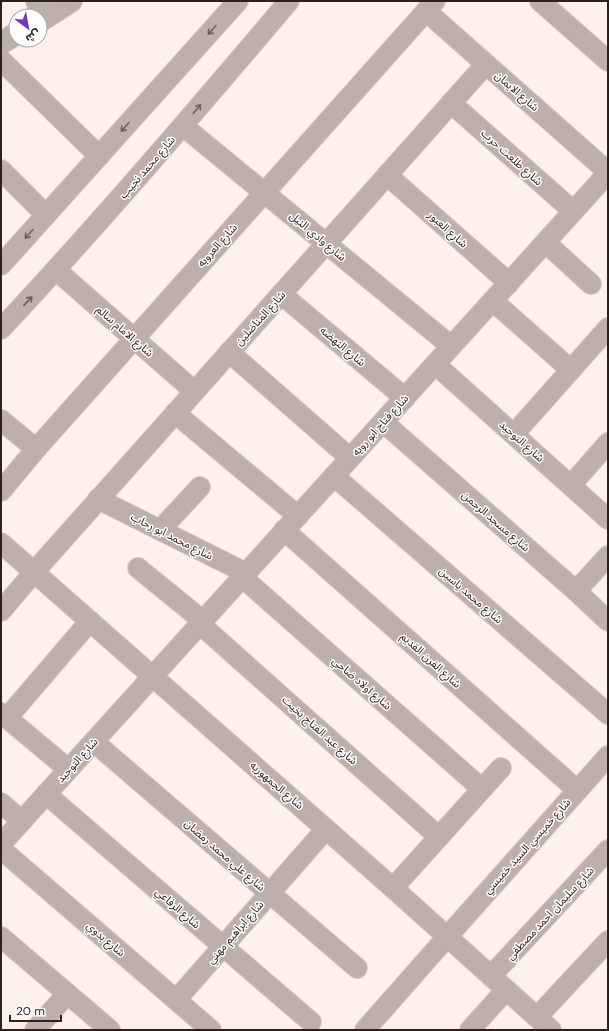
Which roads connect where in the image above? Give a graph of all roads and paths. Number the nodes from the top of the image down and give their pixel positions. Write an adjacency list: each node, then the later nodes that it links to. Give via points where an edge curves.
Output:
1 (71, 1): 6 (street)
2 (238, 1): 12 (street, one-way to 12)
3 (289, 1): 11 (street, شارع محمد نجيب, one-way to 3)
4 (547, 3): 8 (street)
5 (430, 6): 9 (street, شارع الايمان); 16 (street, شارع العروبه)
6 (48, 10)
7 (1, 60): 12 (street)
8 (608, 61)
9 (486, 64): 10 (street, شارع المناضلين); 15 (street, شارع الايمان)
10 (451, 103): 14 (street, شارع المناضلين); 17 (street, شارع طلعت حرب)
11 (183, 126): 16 (street, شارع وادي النيل); 22 (street, شارع محمد نجيب)
12 (99, 156): 18 (street)
13 (1, 170): 18 (street)
14 (387, 175): 20 (street, شارع المناضلين); 23 (street, شارع العبور)
15 (606, 180): 17 (street, شارع فتاح ابو رويه)
16 (265, 192): 20 (street, شارع وادي النيل); 29 (street, شارع العروبه)
17 (574, 211): 19 (street, شارع فتاح ابو رويه)
18 (46, 215): 21 (street, one-way to 21)
19 (546, 242): 23 (street, شارع فتاح ابو رويه); 24 (street)
20 (326, 243): 25 (street, شارع المناضلين); 30 (street, شارع وادي النيل)
21 (1, 265)
22 (56, 270): 28 (street, شارع محمد نجيب, one-way to 22); 29 (street, شارع الامام سالم)
23 (509, 283): 26 (street, شارع فتاح ابو رويه)
24 (591, 284)
25 (281, 294): 31 (street, شارع المناضلين); 35 (street, شارع النهضه)
26 (492, 301): 30 (street, شارع فتاح ابو رويه); 33 (street)
27 (608, 328): 33 (street)
28 (1, 329)
29 (134, 339): 34 (street, شارع الامام سالم); 41 (street, شارع العروبه)
30 (452, 346): 32 (street, شارع فتاح ابو رويه)
31 (229, 352): 34 (street, شارع المناضلين); 42 (street)
32 (435, 364): 35 (street, شارع فتاح ابو رويه); 39 (street, شارع التوحيد)
33 (571, 370): 39 (street)
34 (194, 391): 36 (street, شارع المناضلين)
35 (404, 398): 38 (street, شارع فتاح ابو رويه)
36 (175, 413): 47 (street, شارع المناضلين); 48 (street)
37 (1, 420): 41 (street)
38 (383, 422): 42 (street, شارع فتاح ابو رويه); 57 (street, شارع مسجد الرحمن)
39 (514, 434): 44 (street, شارع التوحيد)
40 (608, 443): 44 (street)
41 (36, 449): 46 (street, شارع العروبه)
42 (350, 458): 43 (street, شارع فتاح ابو رويه)
43 (334, 476): 48 (street, شارع فتاح ابو رويه); 63 (street, شارع محمد ياسين)
44 (571, 485): 49 (street, شارع التوحيد)
45 (200, 487): 50 (street)
46 (1, 491)
47 (98, 499): 50 (street, شارع محمد ابو رحاب); 55 (street, شارع المناضلين)
48 (298, 516): 51 (street, شارع فتاح ابو رويه)
49 (608, 518)
50 (160, 530): 56 (street, شارع محمد ابو رحاب)
51 (284, 530): 56 (street, شارع فتاح ابو رويه); 70 (street, شارع الفرن القديم)
52 (1, 543): 55 (street, شارع الجمهوريه)
53 (608, 556): 57 (street)
54 (138, 568): 61 (street, شارع عبد الفتاح بخيت)
55 (34, 572): 58 (street, شارع المناضلين); 59 (street, شارع الجمهوريه)
56 (244, 575): 61 (street, شارع فتاح ابو رويه); 69 (street, شارع اولاد ضاحي)
57 (576, 591): 60 (street, شارع مسجد الرحمن)
58 (1, 611)
59 (90, 621): 62 (street, شارع الجمهوريه); 64 (street)
60 (608, 621)
61 (201, 622): 62 (street, شارع فتاح ابو رويه); 75 (street, شارع عبد الفتاح بخيت)
62 (153, 676): 65 (street, شارع التوحيد); 74 (street, شارع الجمهوريه)
63 (608, 714)
64 (4, 715): 68 (street)
65 (94, 742): 68 (street, شارع التوحيد); 80 (street, شارع علي محمد رمضان)
66 (608, 756): 70 (street, شارع خميسي السيد خميسي)
67 (501, 768): 69 (street)
68 (68, 769): 71 (street, شارع التوحيد)
69 (482, 789): 75 (street)
70 (577, 790): 81 (street, شارع خميسي السيد خميسي)
71 (46, 794): 73 (street, شارع التوحيد); 83 (street, شارع الرفاعي)
72 (1, 803): 73 (street)
73 (22, 821): 76 (street, شارع التوحيد)
74 (326, 829): 79 (street, شارع الجمهوريه); 80 (street, شارع ابراهيم مهني)
75 (439, 837): 79 (street)
76 (1, 844)
77 (1, 849): 89 (street, شارع بدوي)
78 (608, 850): 86 (street, شارع سليمان احمد مصطفي)
79 (393, 888): 81 (street, شارع الجمهوريه)
80 (270, 893): 83 (street, شارع ابراهيم مهني); 85 (street, شارع علي محمد رمضان)
81 (447, 937): 86 (street, شارع الجمهوريه); 95 (street, شارع خميسي السيد خميسي)
82 (608, 941): 91 (street)
83 (222, 946): 89 (street, شارع ابراهيم مهني); 90 (street, شارع الرفاعي)
84 (5, 947): 88 (street)
85 (357, 968)
86 (491, 976): 87 (street, شارع الجمهوريه)
87 (506, 990): 91 (street, شارع الجمهوريه); 96 (street)
88 (68, 994): 92 (street); 93 (street)
89 (176, 1000): 94 (street, شارع بدوي)
90 (311, 1022)
91 (544, 1024)
92 (35, 1030)
93 (110, 1030)
94 (211, 1030)
95 (365, 1030)
96 (470, 1030)

